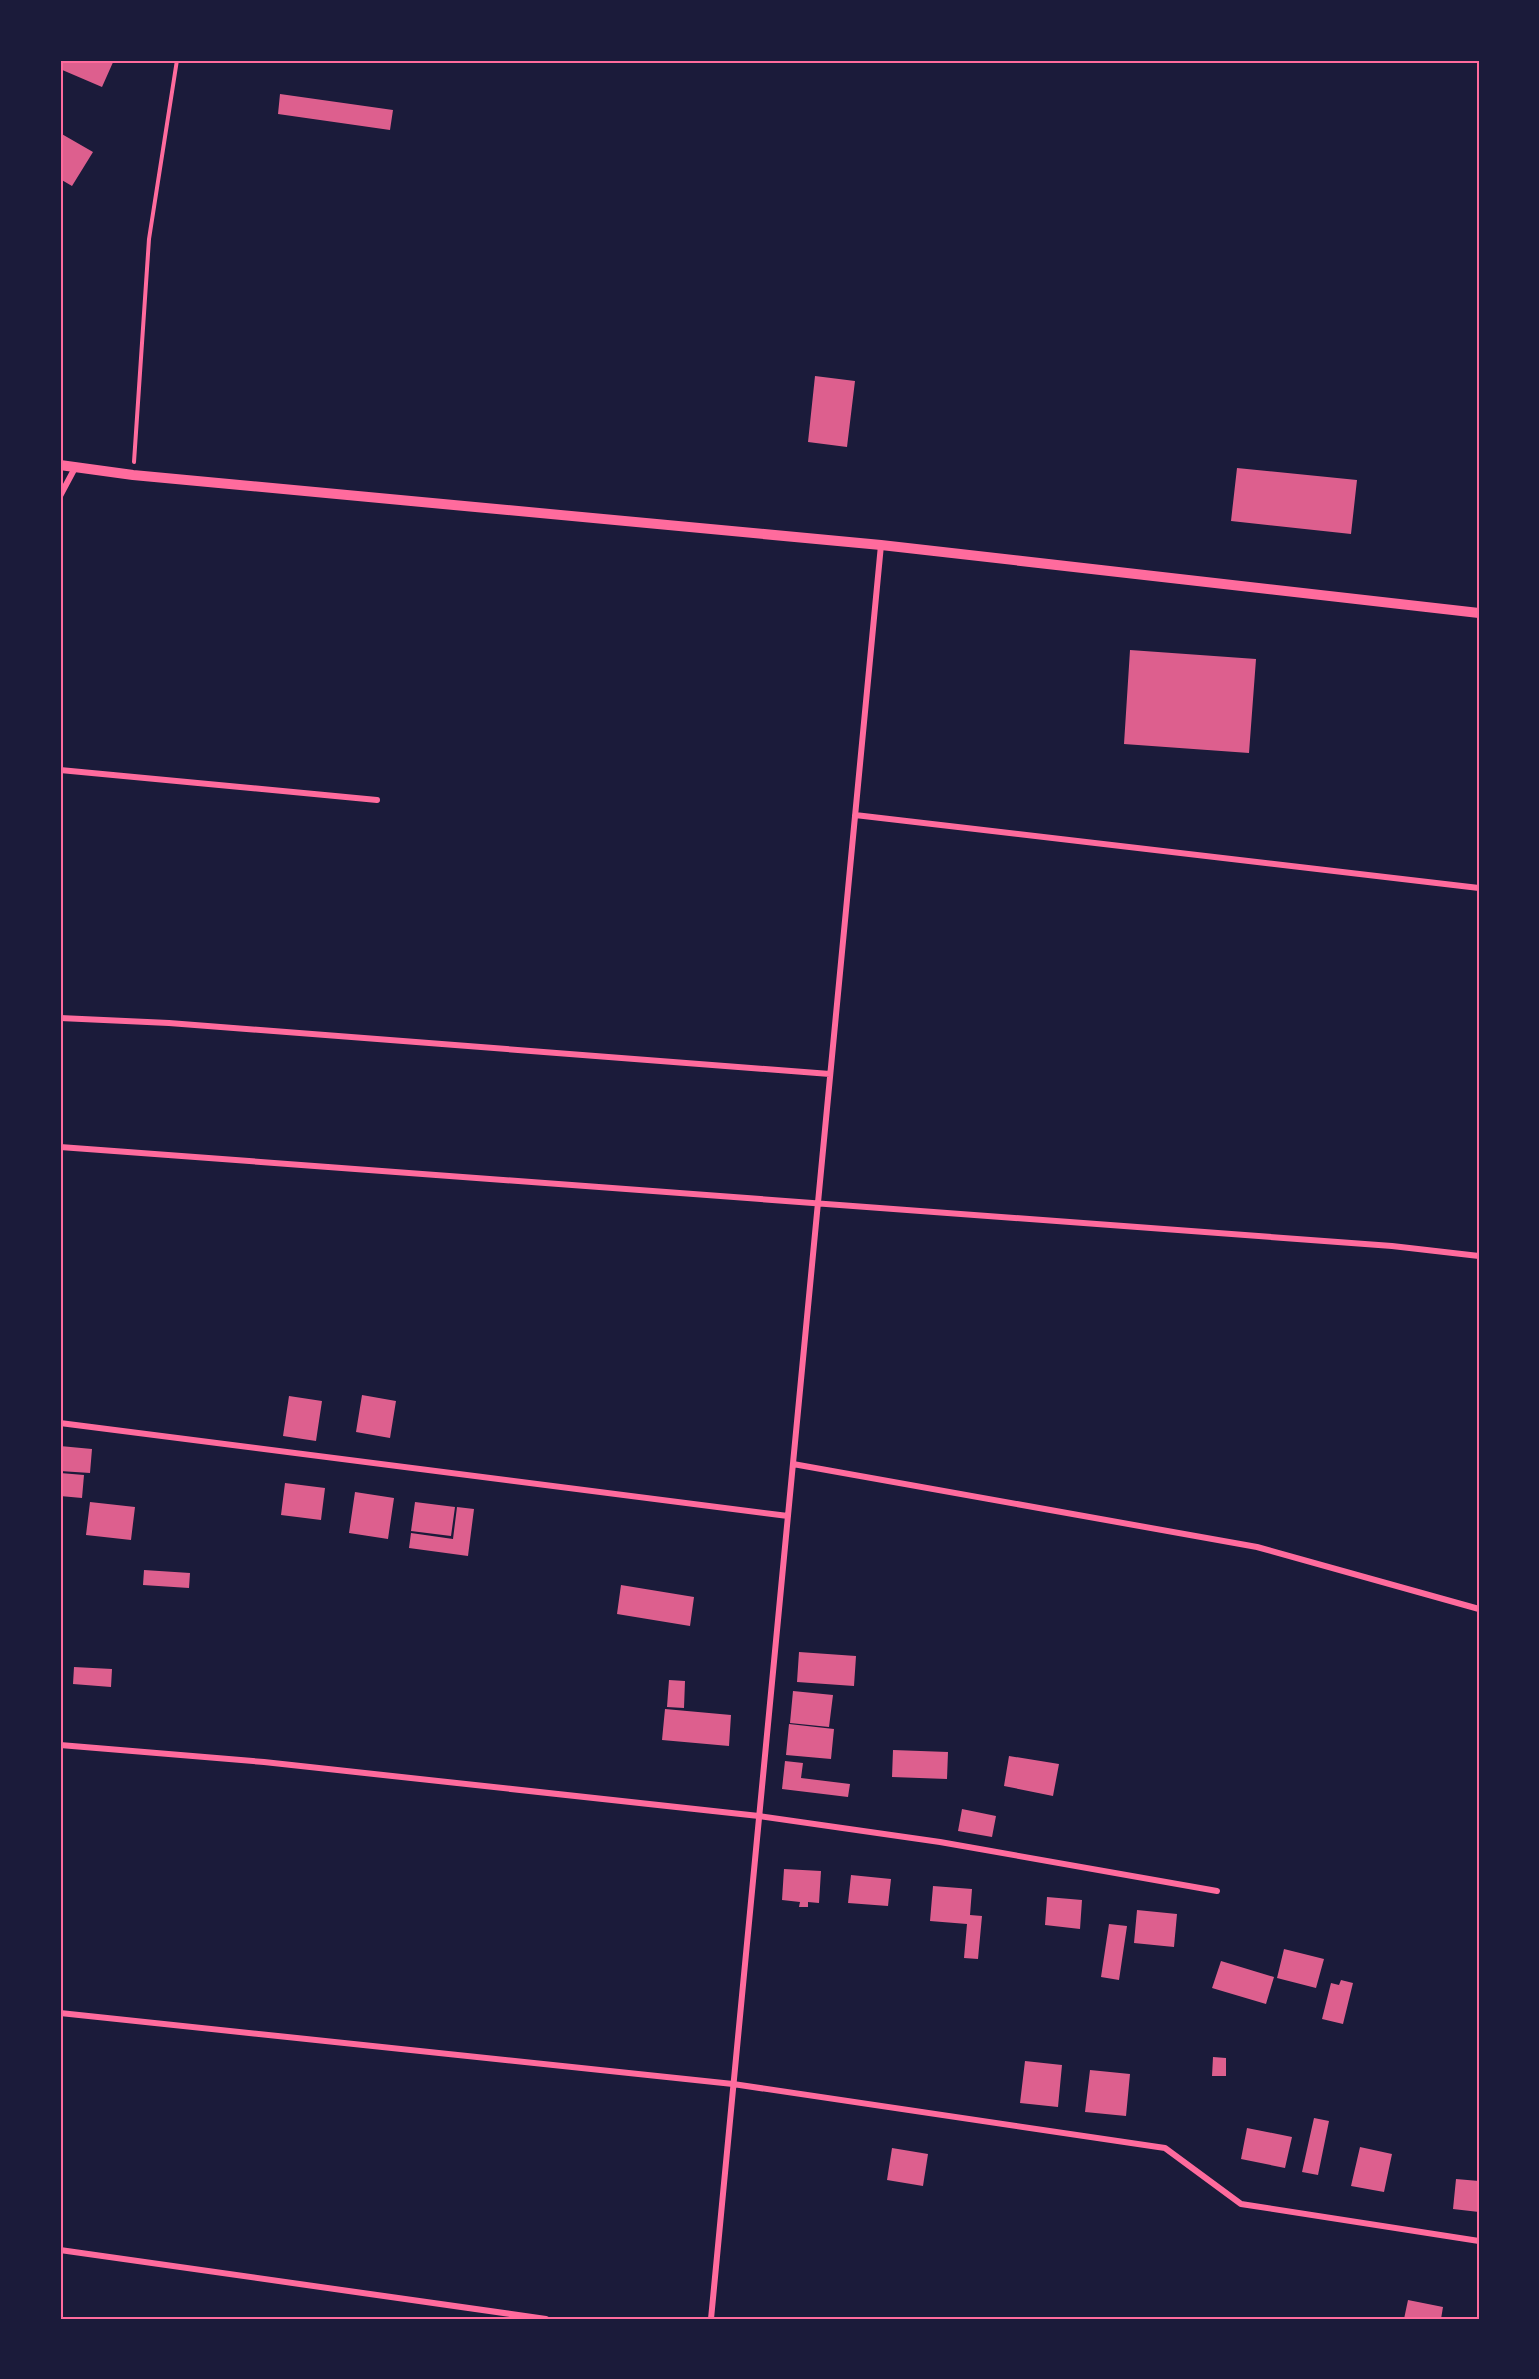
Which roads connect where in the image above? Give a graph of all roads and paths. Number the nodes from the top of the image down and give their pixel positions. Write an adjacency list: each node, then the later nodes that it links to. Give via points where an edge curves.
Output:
1 (177, 60): 4 (path, via 149,239)
2 (60, 465): 3 (street)
3 (76, 466): 4 (street); 5 (street)
4 (133, 475): 6 (street)
5 (60, 496)
6 (881, 544): 7 (street); 10 (street)
7 (1479, 613)
8 (60, 770): 9 (street)
9 (377, 800)
10 (855, 815): 11 (street); 13 (street)
11 (1479, 888)
12 (60, 1018): 13 (street)
13 (830, 1074): 15 (street)
14 (60, 1147): 15 (street)
15 (818, 1205): 16 (street, via 1392,1246); 18 (street)
16 (1479, 1256)
17 (60, 1423): 19 (street)
18 (793, 1464): 19 (street); 20 (street, via 1257,1547)
19 (788, 1516): 22 (street)
20 (1479, 1609)
21 (60, 1745): 22 (street, via 264,1762)
22 (759, 1816): 23 (street, via 940,1842); 25 (street)
23 (1217, 1891)
24 (60, 2013): 25 (street)
25 (733, 2084): 26 (street, via 1165,2148 1241,2204); 29 (street)
26 (1479, 2241)
27 (60, 2250): 28 (street)
28 (546, 2319)
29 (711, 2319)

